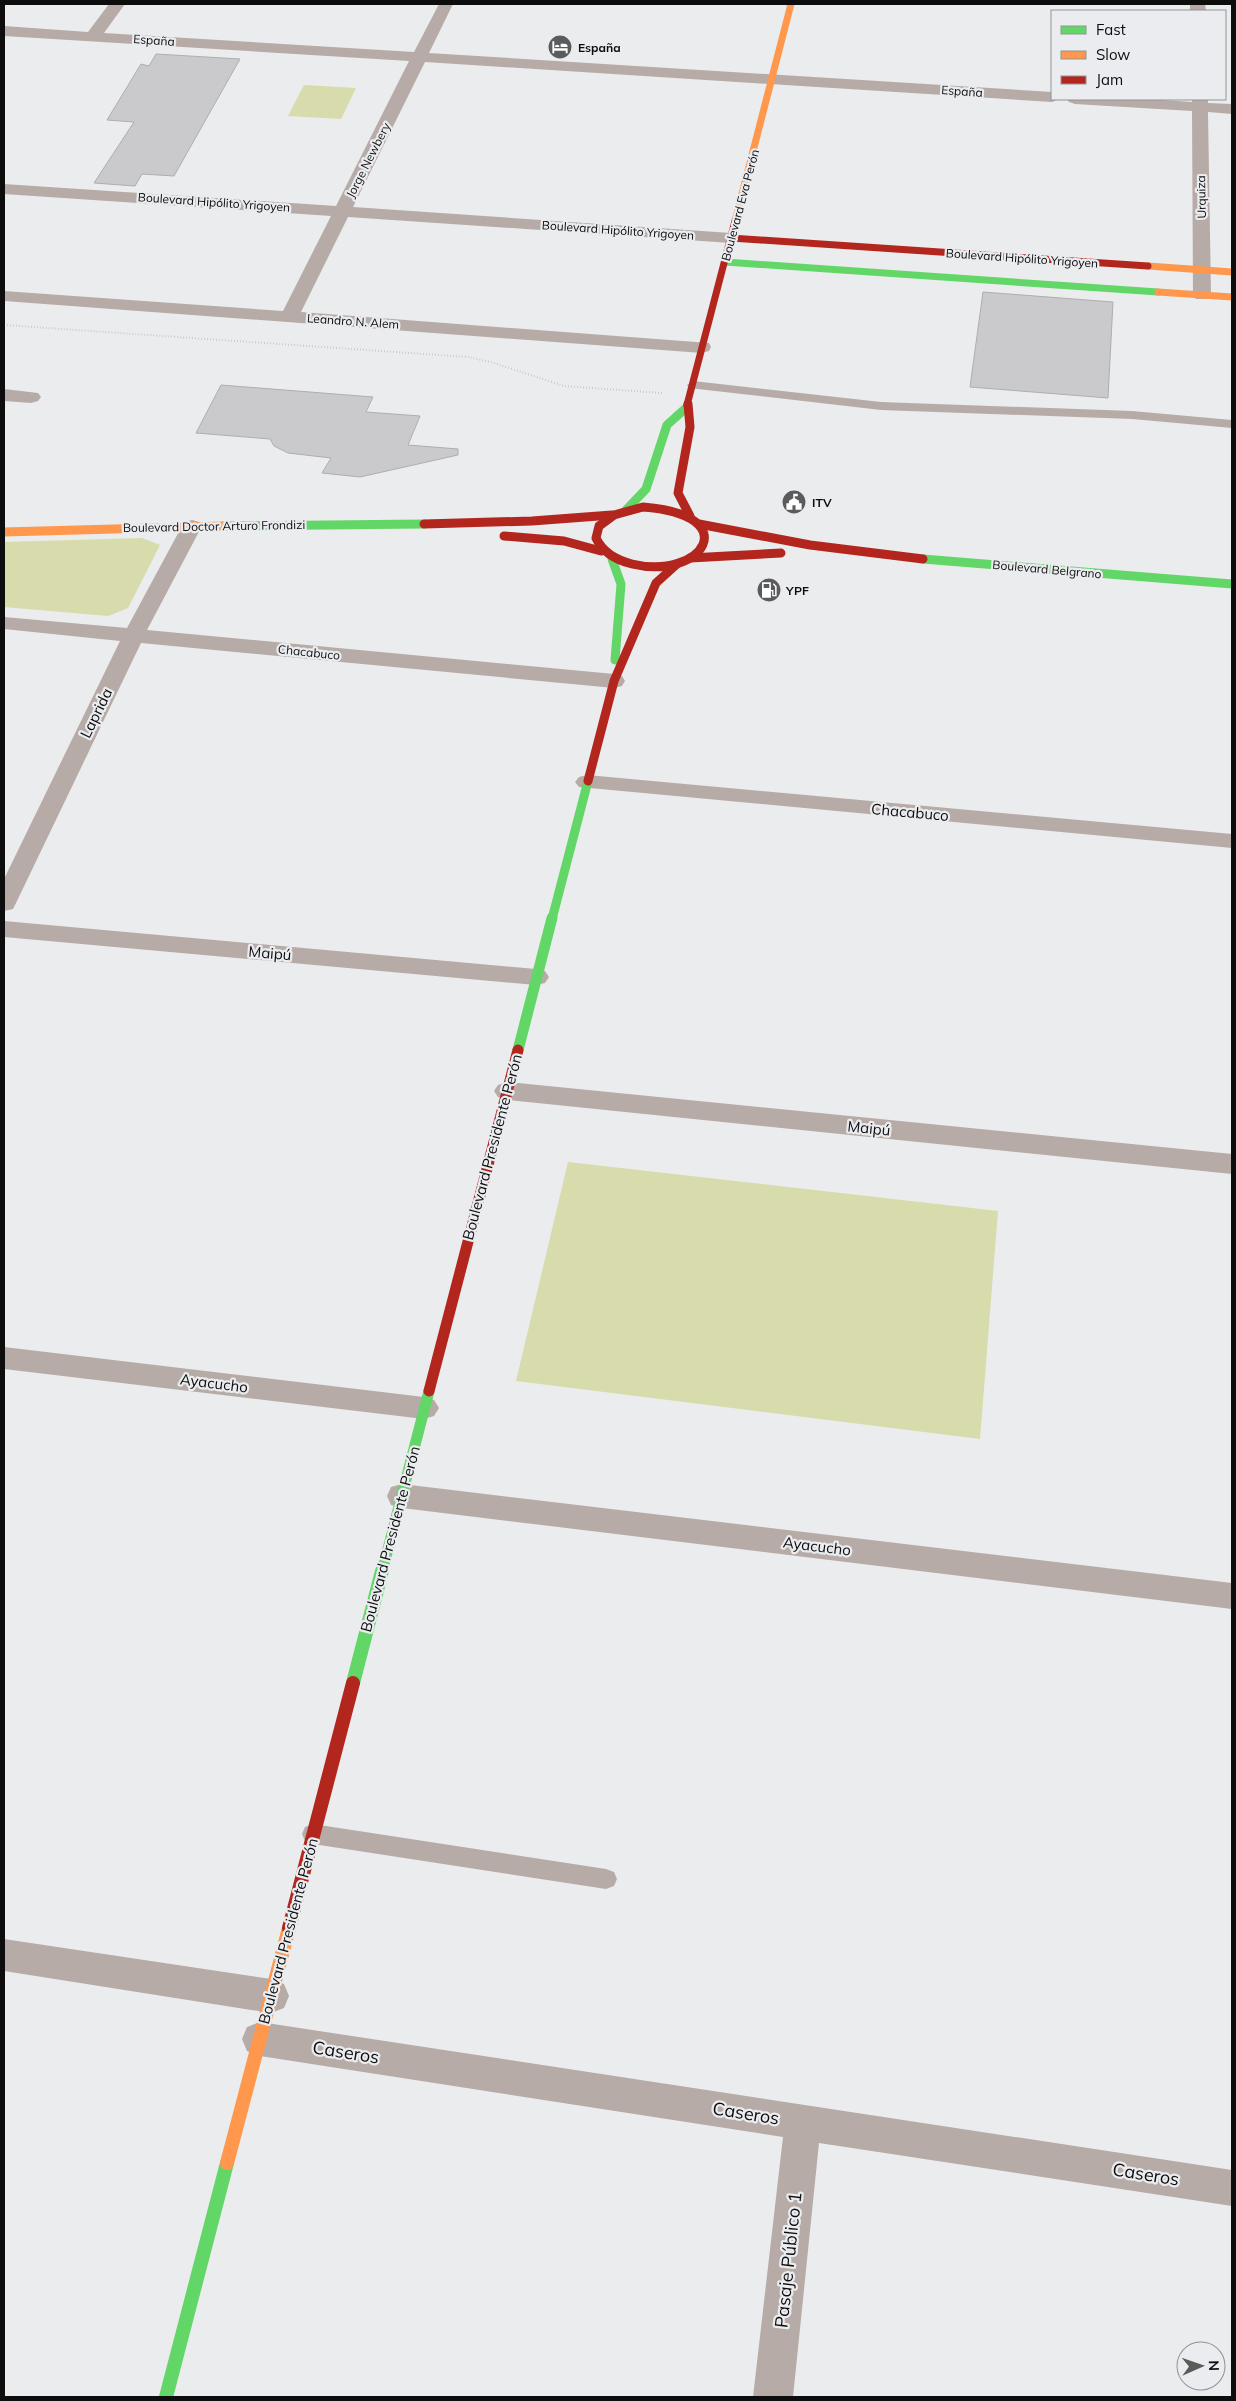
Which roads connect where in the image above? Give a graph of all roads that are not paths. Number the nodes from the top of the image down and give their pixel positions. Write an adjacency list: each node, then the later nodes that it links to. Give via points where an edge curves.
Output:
1 (117, 4): 5 (street)
2 (446, 4): 6 (street, Jorge Newbery)
3 (791, 4): 7 (street, Boulevard Eva Perón)
4 (4, 31): 5 (street, España)
5 (93, 36): 6 (street, España)
6 (420, 57): 7 (street, España); 13 (street, Jorge Newbery)
7 (772, 79): 8 (street, España); 14 (street, Boulevard Eva Perón)
8 (1051, 97)
9 (1106, 100): 10 (street)
10 (1200, 103): 11 (street); 16 (street, Urquiza)
11 (1232, 109)
12 (4, 189): 13 (street, Boulevard Hipólito Yrigoyen)
13 (342, 210): 14 (street, Boulevard Hipólito Yrigoyen); 21 (street, Jorge Newbery)
14 (732, 238): 15 (street, Boulevard Eva Perón); 16 (street, Boulevard Hipólito Yrigoyen)
15 (725, 262): 18 (street, Boulevard Hipólito Yrigoyen); 22 (street, Boulevard Eva Perón)
16 (1201, 270): 17 (street, Boulevard Hipólito Yrigoyen); 18 (street, Urquiza)
17 (1232, 272)
18 (1202, 295): 20 (street, Boulevard Hipólito Yrigoyen)
19 (4, 296): 21 (street, Leandro N. Alem)
20 (1232, 297)
21 (290, 316): 22 (street, Leandro N. Alem)
22 (702, 347): 23 (street, Boulevard Eva Perón)
23 (692, 390): 26 (street, Boulevard Eva Perón); 27 (lane, via 881,406 1132,416)
24 (4, 395): 25 (street)
25 (32, 397)
26 (687, 407): 28 (street, via 666,425 646,490); 30 (street, via 690,427 678,493)
27 (1232, 424)
28 (626, 510): 29 (street); 30 (street, via 660,508)
29 (612, 515): 32 (street, Boulevard Doctor Arturo Frondizi, via 566,520); 35 (street, via 596,531 595,541)
30 (690, 516): 31 (street)
31 (699, 524): 36 (street, Boulevard Belgrano); 37 (street, Boulevard Presidente Perón, via 705,533 704,543)
32 (423, 525): 33 (street, Boulevard Doctor Arturo Frondizi); 35 (street, Boulevard Doctor Arturo Frondizi, via 564,541)
33 (192, 526): 34 (street, Boulevard Doctor Arturo Frondizi); 42 (street, Laprida)
34 (4, 532)
35 (601, 551): 38 (street, Boulevard Presidente Perón)
36 (862, 554): 37 (street, Boulevard Belgrano, via 734,554); 40 (street, Boulevard Belgrano)
37 (690, 558): 39 (street, Boulevard Presidente Perón)
38 (612, 559): 39 (street, Boulevard Presidente Perón, via 645,567); 43 (street, Boulevard Presidente Perón, via 621,584)
39 (677, 564): 43 (street, Boulevard Presidente Perón, via 656,583)
40 (1232, 584)
41 (4, 623): 42 (street, Chacabuco)
42 (134, 634): 43 (street, Chacabuco); 46 (street, Laprida)
43 (614, 681): 44 (street, Boulevard Presidente Perón)
44 (587, 782): 45 (street, Chacabuco); 48 (street, Boulevard Presidente Perón)
45 (1232, 841)
46 (4, 903)
47 (4, 929): 48 (street, Maipú)
48 (536, 977): 49 (street, Boulevard Presidente Perón)
49 (507, 1091): 50 (street, Maipú); 52 (street, Boulevard Presidente Perón)
50 (1232, 1164)
51 (4, 1358): 52 (street, Ayacucho)
52 (424, 1408): 53 (street, Boulevard Presidente Perón)
53 (402, 1496): 54 (street, Ayacucho); 55 (street, Boulevard Presidente Perón)
54 (1232, 1596)
55 (313, 1834): 56 (lane); 58 (street, Boulevard Presidente Perón)
56 (606, 1879)
57 (4, 1955): 58 (street)
58 (271, 1996): 59 (street, Boulevard Presidente Perón)
59 (260, 2039): 60 (street, Caseros); 62 (street, Boulevard Presidente Perón)
60 (803, 2122): 61 (street, Caseros); 63 (street, Pasaje Público 1)
61 (1232, 2188)
62 (166, 2397)
63 (773, 2397)

